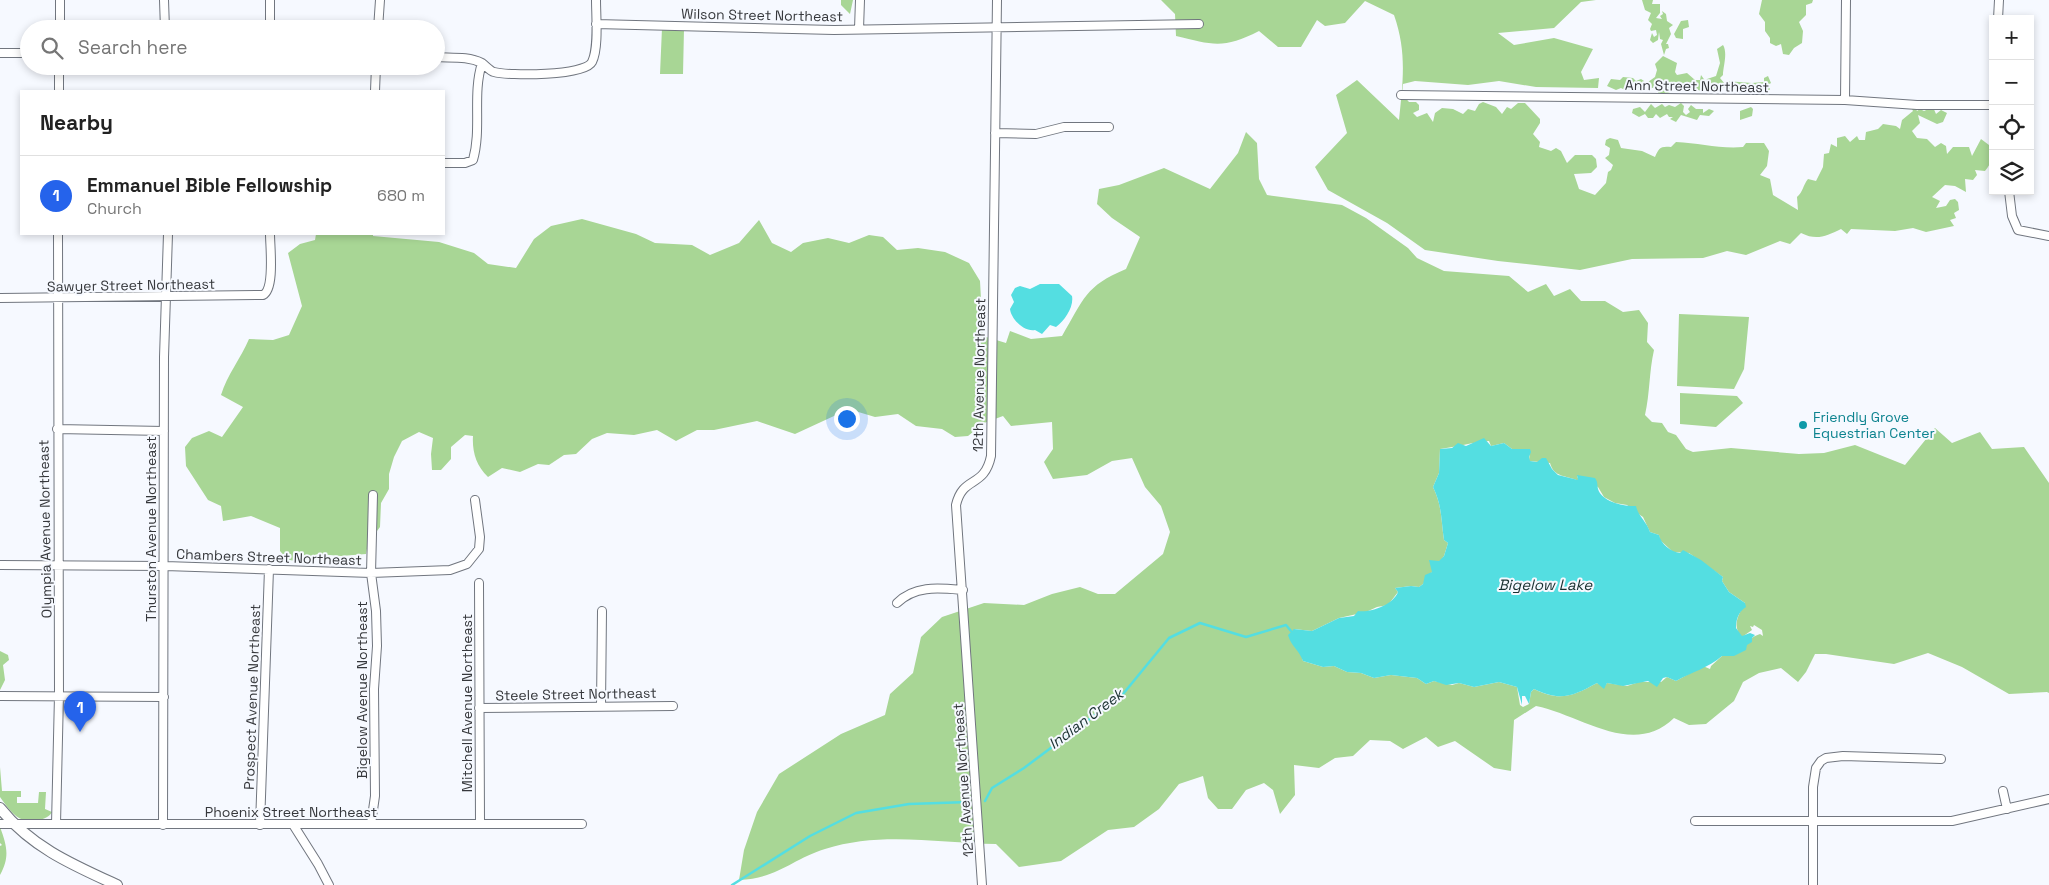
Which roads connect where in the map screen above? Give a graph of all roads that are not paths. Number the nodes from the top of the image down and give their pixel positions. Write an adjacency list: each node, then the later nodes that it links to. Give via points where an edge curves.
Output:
1 (60, 0): 11 (street)
2 (164, 0): 12 (street)
3 (270, 0): 13 (street)
4 (380, 0): 14 (street)
5 (596, 0): 15 (street)
6 (860, 0): 18 (street)
7 (997, 0): 17 (street, 12th Avenue Northeast)
8 (1846, 0): 28 (street)
9 (1998, 0): 10 (street)
10 (1998, 15)
11 (60, 20)
12 (164, 20)
13 (270, 20)
14 (379, 20)
15 (596, 24): 18 (street, Wilson Street Northeast); 22 (street, via 592,62 585,68 572,72 494,72)
16 (1199, 24): 17 (street)
17 (996, 27): 18 (street, Wilson Street Northeast); 31 (street, 12th Avenue Northeast)
18 (859, 29)
19 (0, 53): 20 (street)
20 (20, 53)
21 (445, 58): 22 (street)
22 (482, 63): 32 (street, via 477,87 473,160)
23 (59, 75): 25 (street)
24 (376, 75): 26 (street)
25 (59, 90)
26 (375, 90)
27 (1401, 94): 28 (street, Ann Street Northeast)
28 (1845, 100): 29 (street, Ann Street Northeast)
29 (1989, 105)
30 (1110, 127): 31 (street, via 1064,127 1036,134)
31 (995, 133): 51 (street, 12th Avenue Northeast, via 991,456 986,473 960,491 956,505)
32 (445, 163)
33 (2009, 195): 37 (street, via 2018,230)
34 (58, 235): 39 (street, Olympia Avenue Northeast)
35 (168, 235): 40 (street, Thurston Avenue Northeast)
36 (270, 235): 40 (street, Sawyer Street Northeast, via 270,284 263,296)
37 (2049, 236)
38 (0, 298): 39 (street, Sawyer Street Northeast)
39 (58, 298): 40 (street, Sawyer Street Northeast); 41 (street, Olympia Avenue Northeast)
40 (166, 298): 42 (street, Thurston Avenue Northeast)
41 (57, 429): 42 (street); 46 (street, Olympia Avenue Northeast)
42 (164, 431): 47 (street, Thurston Avenue Northeast)
43 (374, 495): 49 (street, Bigelow Avenue Northeast)
44 (475, 500): 49 (street, Chambers Street Northeast, via 479,549 467,564 450,570)
45 (0, 565): 46 (street, Chambers Street Northeast)
46 (59, 566): 47 (street, Chambers Street Northeast); 54 (street, Olympia Avenue Northeast)
47 (165, 566): 48 (street, Chambers Street Northeast); 56 (street, Thurston Avenue Northeast)
48 (269, 569): 49 (street, Chambers Street Northeast); 74 (street, Prospect Avenue Northeast)
49 (372, 573): 70 (street, Bigelow Avenue Northeast, via 377,646 375,796)
50 (479, 583): 59 (street, Mitchell Avenue Northeast)
51 (963, 590): 52 (street, via 920,590); 78 (street, 12th Avenue Northeast)
52 (897, 603)
53 (602, 611): 57 (street)
54 (59, 695): 55 (street); 56 (street); 69 (street, Olympia Avenue Northeast)
55 (0, 696)
56 (164, 696): 73 (street, Thurston Avenue Northeast)
57 (601, 706): 58 (street, Steele Street Northeast); 59 (street, Steele Street Northeast)
58 (673, 706)
59 (479, 708): 66 (street, Mitchell Avenue Northeast)
60 (1941, 759): 67 (street, via 1826,758 1820,761 1814,776)
61 (2003, 791): 64 (street)
62 (2049, 799): 64 (street)
63 (0, 808): 72 (street)
64 (2007, 809): 67 (street, via 1952,821)
65 (1695, 821): 67 (street)
66 (480, 822): 70 (street, Phoenix Street Northeast); 71 (street, Phoenix Street Northeast)
67 (1813, 822): 79 (street)
68 (0, 824): 72 (street, Phoenix Street Northeast)
69 (56, 824): 72 (street, Phoenix Street Northeast); 73 (street, Phoenix Street Northeast)
70 (371, 824): 75 (street, Phoenix Street Northeast)
71 (582, 824)
72 (15, 825): 76 (street, via 58,857)
73 (162, 825): 74 (street, Phoenix Street Northeast)
74 (260, 825): 75 (street, Phoenix Street Northeast)
75 (294, 826): 77 (street)
76 (117, 885)
77 (329, 885)
78 (982, 885)
79 (1813, 885)

